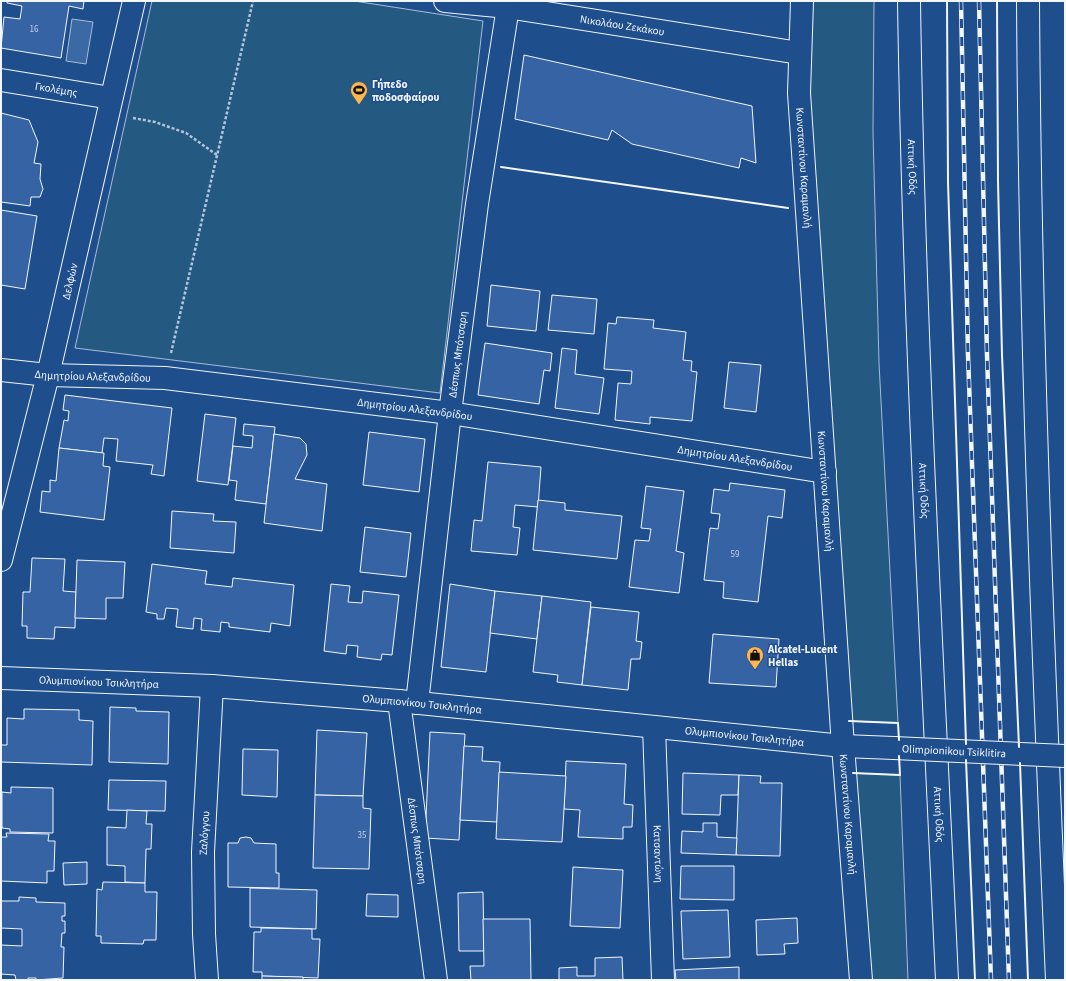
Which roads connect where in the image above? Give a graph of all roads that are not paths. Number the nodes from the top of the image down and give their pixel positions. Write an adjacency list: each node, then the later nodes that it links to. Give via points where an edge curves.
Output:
1 (134, 1): 9 (main road, Δελφών)
2 (445, 1): 6 (main road, Νικολάου Ζεκάκου)
3 (802, 1): 7 (main road, Κωνσταντίνου Καραμανλή)
4 (909, 1): 25 (main road, Αττική Οδός, via 914,233)
5 (1028, 1): 26 (main road, via 1034,387)
6 (508, 7): 7 (main road, Νικολάου Ζεκάκου); 12 (main road, Δέσπως Μπότσαρη, via 477,204)
7 (799, 53): 13 (main road, Κωνσταντίνου Καραμανλή, via 801,132)
8 (1, 80): 9 (main road, Γκολέμης)
9 (109, 106): 11 (main road, Δελφών)
10 (1, 370): 11 (main road, Δημητρίου Αλεξανδρίδου)
11 (48, 375): 12 (main road, Δημητρίου Αλεξανδρίδου, via 165,378); 14 (main road, Δελφών)
12 (450, 413): 13 (main road, Δημητρίου Αλεξανδρίδου); 17 (main road, Δέσπως Μπότσαρη)
13 (825, 472): 19 (main road, Κωνσταντίνου Καραμανλή)
14 (1, 560)
15 (1, 678): 16 (main road, Ολυμπιονίκου Τσικλητήρα)
16 (212, 686): 17 (main road, Ολυμπιονίκου Τσικλητήρα); 21 (main road, Ζαλόγγου, via 203,852)
17 (408, 702): 18 (main road, Ολυμπιονίκου Τσικλητήρα); 22 (main road, Δέσπως Μπότσαρη)
18 (654, 727): 19 (main road, Ολυμπιονίκου Τσικλητήρα); 23 (main road, Κατσαντώνη)
19 (846, 746): 20 (main road, Olimpionikou Tsiklitira, bridge); 24 (main road, Κωνσταντίνου Καραμανλή)
20 (1065, 756)
21 (207, 980)
22 (436, 980)
23 (663, 980)
24 (861, 980)
25 (947, 980)
26 (1057, 980)

